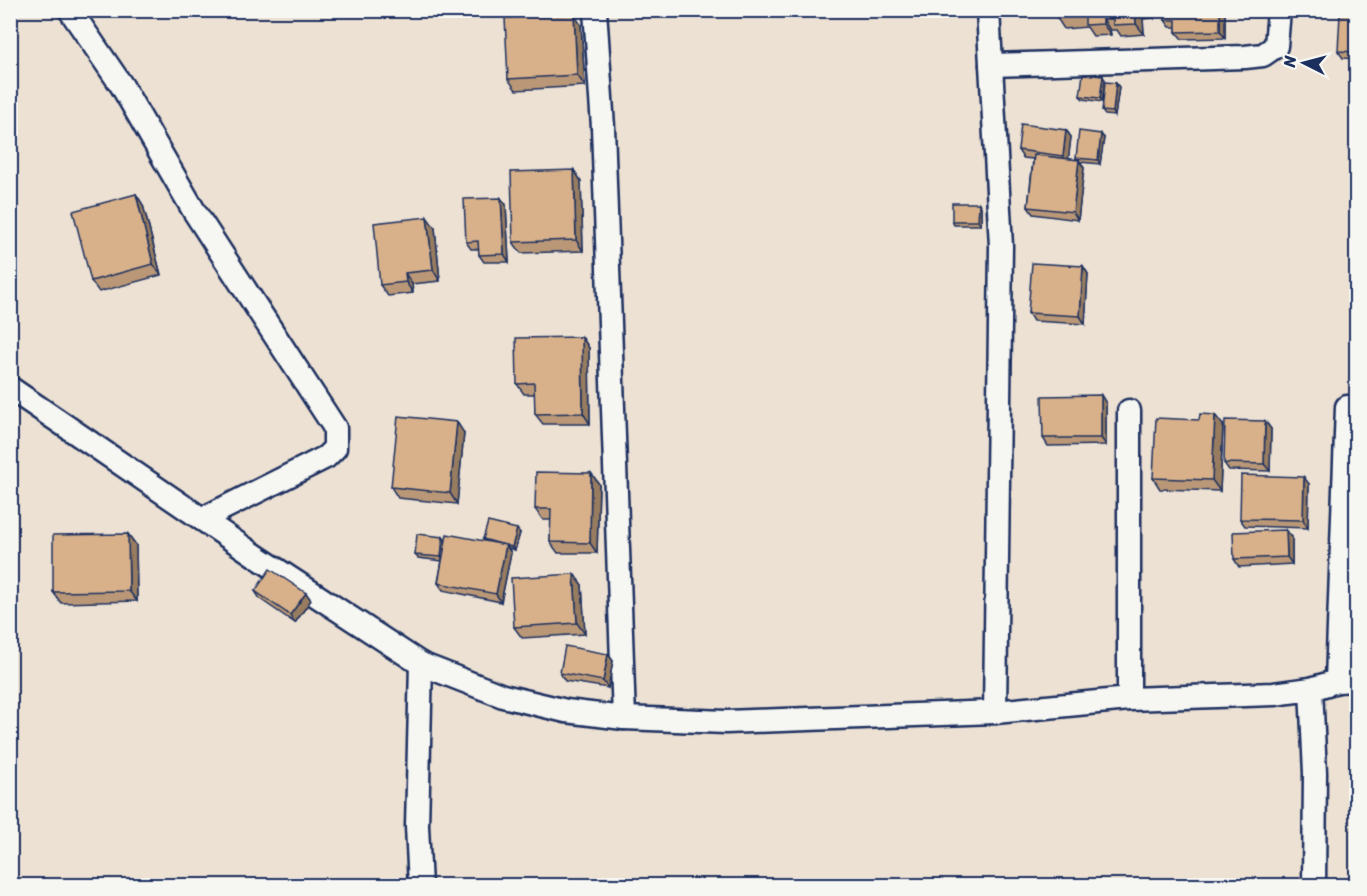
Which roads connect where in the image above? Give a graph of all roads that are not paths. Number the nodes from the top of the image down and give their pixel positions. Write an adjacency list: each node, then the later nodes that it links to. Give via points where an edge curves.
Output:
1 (70, 10): 9 (street, via 122,86 194,212 335,428 335,448 326,457)
2 (595, 10): 15 (street, via 603,127)
3 (988, 10): 5 (street)
4 (1279, 10): 5 (street, via 1276,46 1263,55)
5 (991, 65): 14 (street, via 1000,246)
6 (10, 388): 9 (street)
7 (1347, 407): 11 (street)
8 (1129, 411): 13 (street)
9 (202, 519): 10 (street)
10 (421, 664): 15 (street, via 503,696 566,711); 16 (street, via 417,826)
11 (1347, 680): 12 (street)
12 (1311, 689): 13 (street); 17 (street)
13 (1129, 699): 14 (street)
14 (995, 712): 15 (street, via 726,722)
15 (624, 718)
16 (420, 885)
17 (1314, 885)

